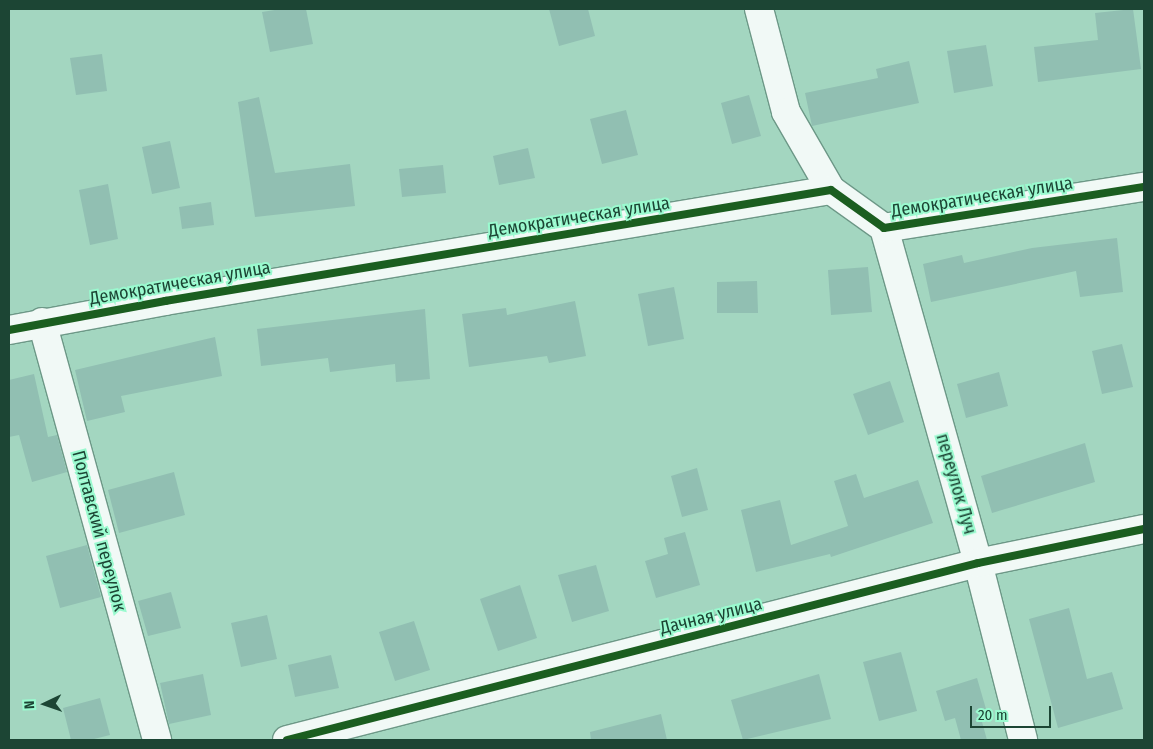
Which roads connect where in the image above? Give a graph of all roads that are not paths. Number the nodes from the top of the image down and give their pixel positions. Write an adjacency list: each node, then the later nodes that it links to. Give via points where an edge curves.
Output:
1 (759, 9): 3 (street, via 786,112)
2 (1144, 187): 4 (street, Демократическая улица)
3 (831, 190): 4 (street, Демократическая улица); 5 (street, Демократическая улица)
4 (884, 228): 8 (street, переулок Луч)
5 (42, 322): 6 (street, Демократическая улица); 9 (street, Полтавский переулок)
6 (9, 330)
7 (1144, 529): 8 (street, Дачная улица)
8 (978, 563): 10 (street, Дачная улица); 11 (street, переулок Луч)
9 (157, 740)
10 (286, 740)
11 (1023, 740)

